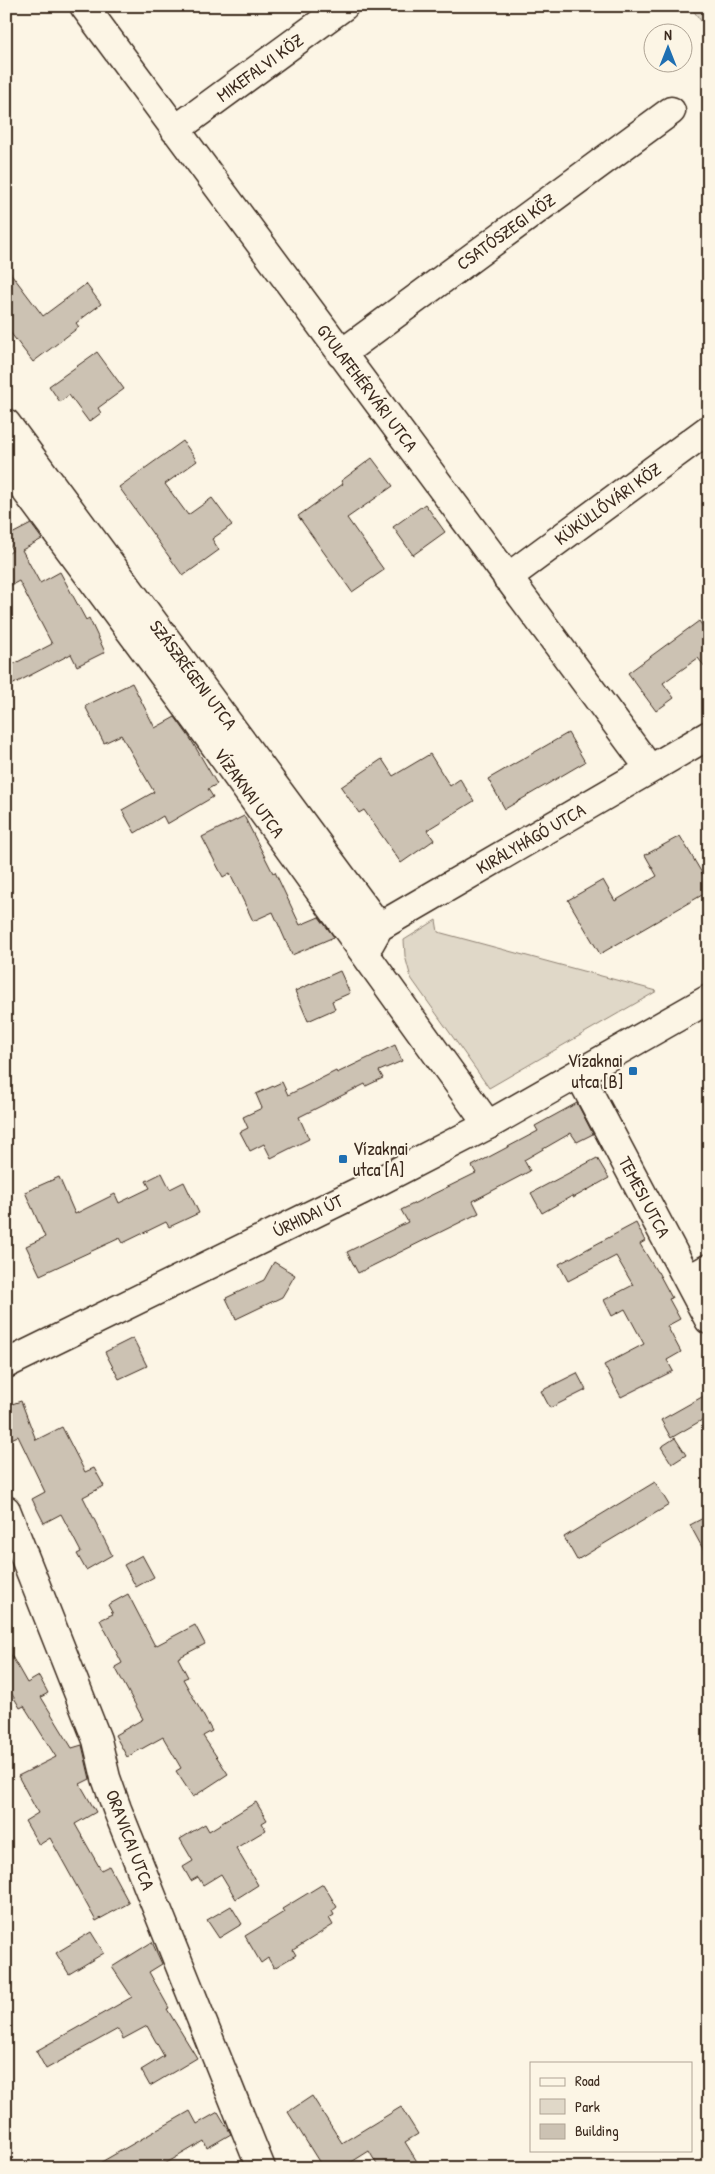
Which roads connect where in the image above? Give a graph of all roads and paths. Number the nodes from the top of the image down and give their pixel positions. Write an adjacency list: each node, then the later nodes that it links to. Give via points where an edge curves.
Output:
1 (84, 6): 4 (street, GYULAFEHÉRVÁRI UTCA)
2 (344, 6): 4 (street, MIKEFALVI KÖZ)
3 (671, 111): 5 (street, CSATÓSZEGI KÖZ)
4 (175, 130): 5 (street, GYULAFEHÉRVÁRI UTCA)
5 (341, 354): 9 (street, GYULAFEHÉRVÁRI UTCA)
6 (6, 424): 12 (street, SZÁSZRÉGENI UTCA)
7 (709, 429): 9 (street, KÜKÜLLŐVÁRI KÖZ)
8 (6, 464): 13 (street, VÍZAKNAI UTCA, via 198,722)
9 (507, 578): 11 (street, GYULAFEHÉRVÁRI UTCA)
10 (709, 735): 11 (street, KIRÁLYHÁGÓ UTCA)
11 (650, 770): 12 (street, KIRÁLYHÁGÓ UTCA)
12 (379, 927): 13 (street, KIRÁLYHÁGÓ UTCA)
13 (364, 953): 16 (street, VÍZAKNAI UTCA)
14 (709, 999): 15 (street, ÚRHIDAI ÚT)
15 (579, 1074): 16 (street, ÚRHIDAI ÚT); 17 (street, TEMESI UTCA)
16 (488, 1125): 19 (street, ÚRHIDAI ÚT)
17 (698, 1274): 18 (street, TEMESI UTCA)
18 (709, 1320)
19 (6, 1364)
20 (6, 1510): 21 (street, ORAVICAI UTCA, via 98,1740 117,1809)
21 (261, 2168)

